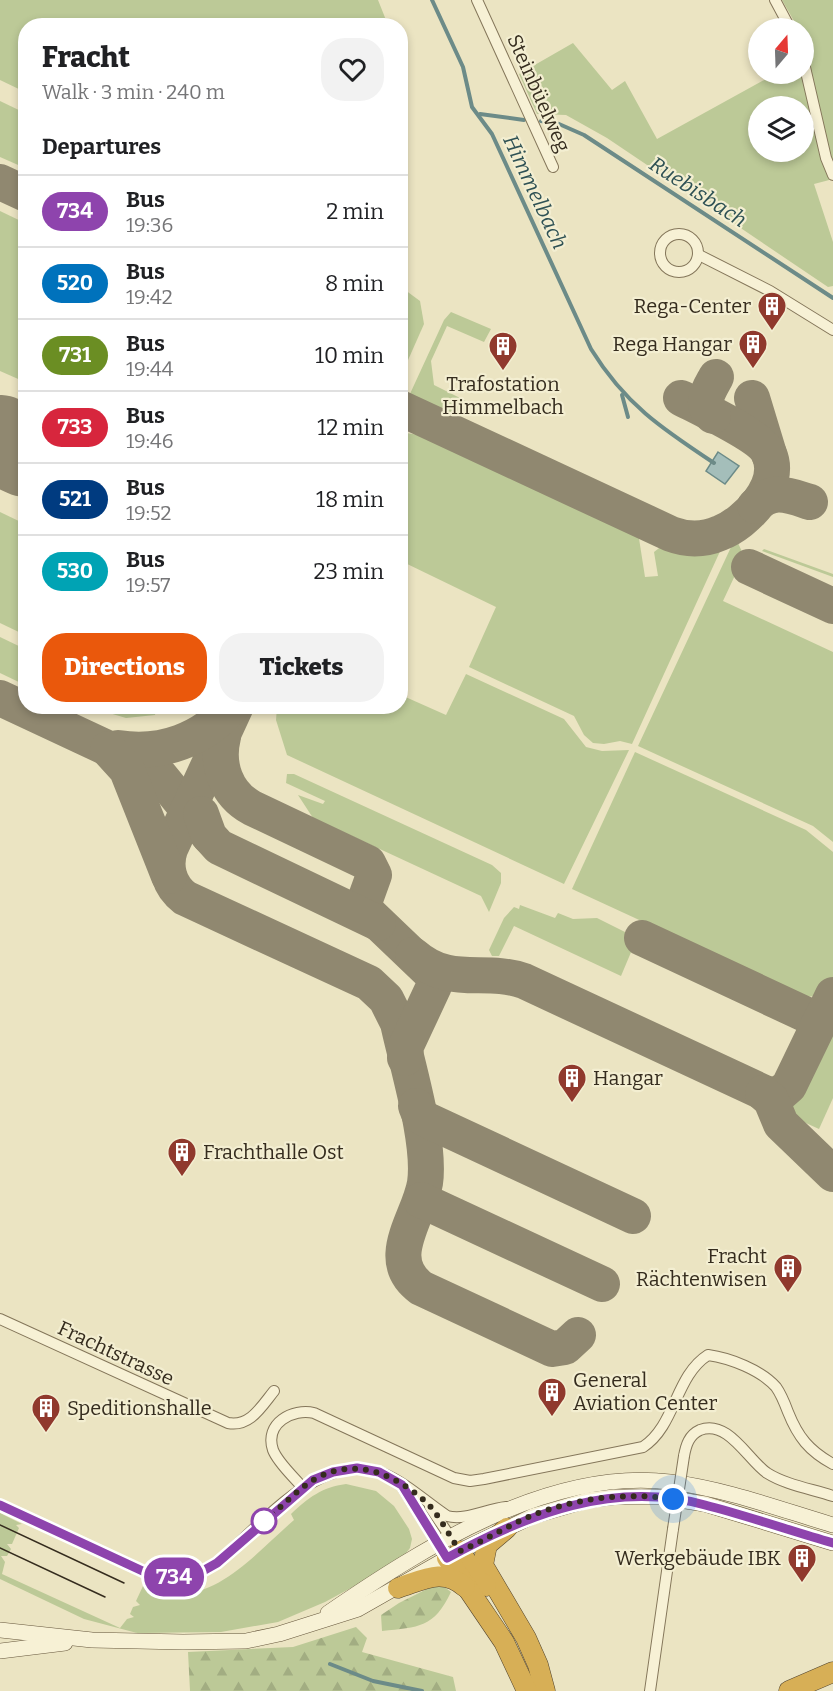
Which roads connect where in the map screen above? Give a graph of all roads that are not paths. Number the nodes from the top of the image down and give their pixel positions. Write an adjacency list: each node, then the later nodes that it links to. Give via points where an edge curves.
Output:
1 (477, 0): 5 (street, Steinbüelweg)
2 (775, 0): 3 (street)
3 (785, 18)
4 (809, 84): 6 (street)
5 (553, 167)
6 (833, 175)
7 (699, 255): 8 (street, via 770,291)
8 (833, 330)
9 (0, 1319): 10 (street, Frachtstrasse, via 228,1423 246,1422)
10 (274, 1391)
11 (833, 1464): 13 (street, via 803,1442 777,1388 764,1376 708,1356 693,1368 663,1425 643,1447 470,1481 454,1478 314,1413 291,1413 278,1423 272,1445)
12 (402, 1485): 13 (street, via 379,1472 357,1468 322,1475); 15 (street); 21 (street)
13 (303, 1488): 16 (street, via 217,1563 201,1572 167,1577 132,1567)
14 (833, 1496): 32 (street, bridge, via 766,1473 727,1435 711,1428 691,1437 684,1456)
15 (427, 1503): 17 (street, via 447,1516 460,1518 487,1508); 21 (street)
16 (0, 1505)
17 (514, 1506): 18 (main road, via 584,1485 639,1480 701,1488); 21 (main road)
18 (833, 1525)
19 (507, 1528): 20 (main road, via 588,1500 660,1497 705,1504); 21 (main road); 24 (highway, via 490,1540 483,1555 484,1570)
20 (833, 1544)
21 (449, 1548): 22 (main road); 23 (highway); 24 (highway); 25 (main road, via 371,1583)
22 (398, 1588): 23 (highway, via 442,1575 458,1581); 25 (main road, via 358,1609)
23 (472, 1595): 30 (highway, via 511,1654)
24 (500, 1597): 31 (highway, via 534,1652)
25 (316, 1621): 27 (main road, via 246,1641)
26 (0, 1630): 27 (main road)
27 (92, 1640): 28 (main road)
28 (0, 1651)
29 (833, 1672): 33 (highway)
30 (527, 1691)
31 (544, 1691)
32 (650, 1691)
33 (789, 1691)

